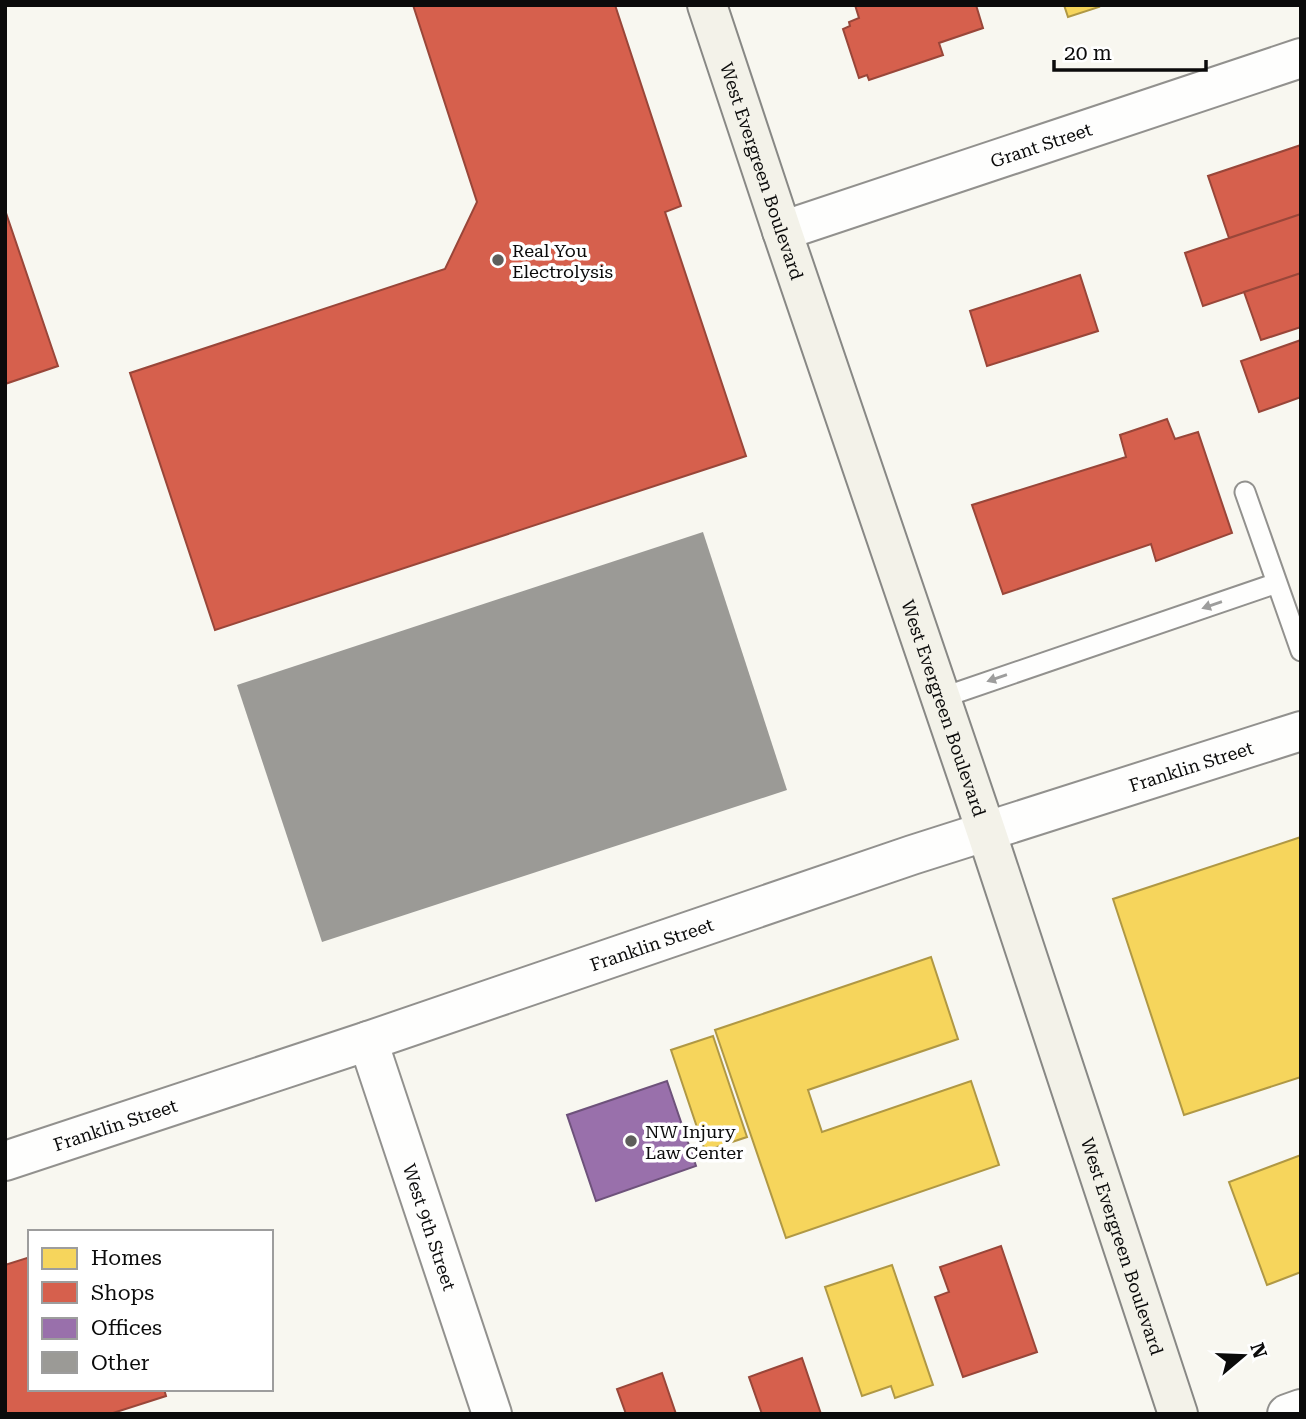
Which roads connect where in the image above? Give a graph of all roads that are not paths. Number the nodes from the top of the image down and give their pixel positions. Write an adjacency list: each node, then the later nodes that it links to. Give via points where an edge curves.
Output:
1 (707, 5): 3 (street, West Evergreen Boulevard)
2 (1301, 58): 3 (street, Grant Street)
3 (782, 231): 7 (street, West Evergreen Boulevard)
4 (1245, 492): 5 (lane)
5 (1277, 583): 6 (lane); 7 (lane, one-way to 7)
6 (1301, 651)
7 (941, 698): 9 (street, West Evergreen Boulevard)
8 (1301, 731): 9 (street, Franklin Street)
9 (986, 831): 10 (street, Franklin Street); 14 (street, West Evergreen Boulevard)
10 (368, 1041): 11 (street, Franklin Street); 13 (street, West 9th Street)
11 (5, 1161)
12 (1301, 1409): 15 (street)
13 (492, 1414)
14 (1178, 1414)
15 (1287, 1414)

